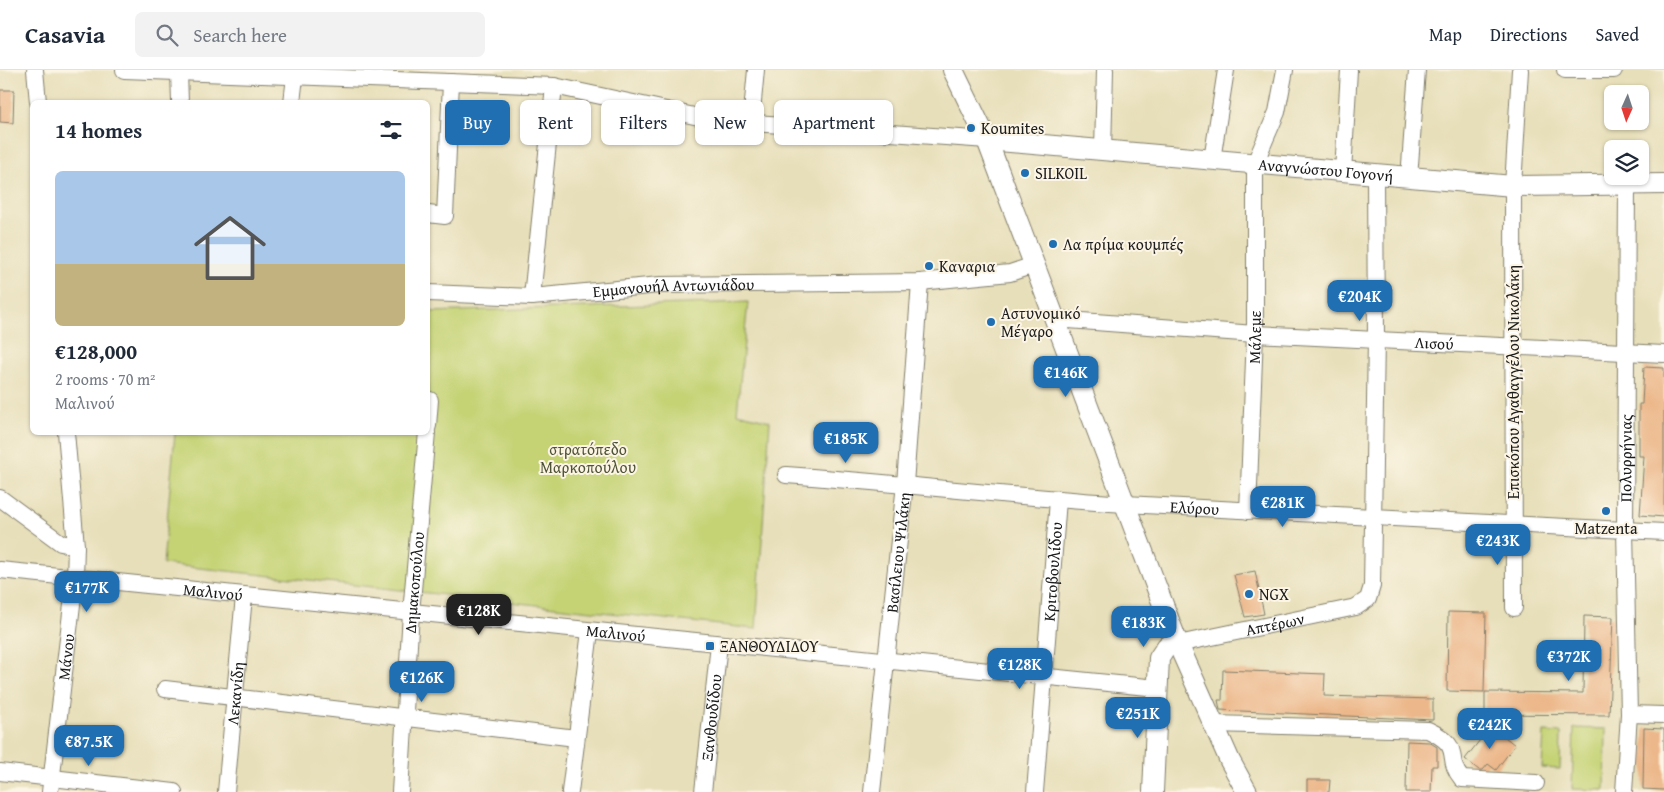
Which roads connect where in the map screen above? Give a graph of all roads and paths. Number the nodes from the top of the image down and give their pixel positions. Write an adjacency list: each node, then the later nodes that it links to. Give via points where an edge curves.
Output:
1 (36, 70): 18 (street)
2 (124, 70): 3 (street)
3 (136, 70): 14 (street)
4 (756, 70): 21 (street)
5 (953, 70): 24 (main road)
6 (1106, 70): 25 (street)
7 (1226, 70): 26 (street)
8 (1285, 70): 27 (street, via 1278,112)
9 (1350, 70): 28 (street)
10 (1417, 70): 30 (street)
11 (1520, 70): 34 (street, Επισκόπου Αγαθαγγέλου Νικολάκη)
12 (1565, 70): 13 (street)
13 (1614, 70)
14 (179, 72): 15 (street); 19 (street)
15 (285, 75): 16 (street); 20 (street)
16 (451, 82): 17 (street); 35 (street, via 445,216)
17 (554, 86): 22 (street); 39 (street)
18 (38, 100)
19 (180, 100)
20 (291, 100)
21 (753, 100)
22 (695, 116)
23 (764, 123): 24 (street)
24 (987, 140): 25 (main road, Αναγνώστου Γογονή); 36 (main road)
25 (1102, 151): 26 (main road, Αναγνώστου Γογονή)
26 (1212, 160): 27 (main road, Αναγνώστου Γογονή)
27 (1255, 163): 28 (main road, Αναγνώστου Γογονή); 41 (street, Μάλεμε)
28 (1343, 172): 29 (main road, Αναγνώστου Γογονή)
29 (1375, 175): 30 (main road, Αναγνώστου Γογονή); 42 (street)
30 (1409, 178): 34 (main road, Αναγνώστου Γογονή)
31 (1649, 184): 32 (main road, Αναγνώστου Γογονή)
32 (1664, 184)
33 (1627, 185): 34 (main road, Αναγνώστου Γογονή); 44 (street, Πολυρρήνιας)
34 (1512, 186): 43 (street, Επισκόπου Αγαθαγγέλου Νικολάκη)
35 (430, 214)
36 (1034, 266): 37 (street, Εμμανουήλ Αντωνιάδου, via 1010,273); 40 (main road)
37 (920, 282): 39 (street, Εμμανουήλ Αντωνιάδου, via 660,285); 49 (street, Βασίλειου Ψιλάκη)
38 (430, 293): 39 (street, Εμμανουήλ Αντωνιάδου)
39 (532, 296)
40 (1055, 319): 41 (street, Λισού); 52 (main road)
41 (1255, 334): 42 (street, Λισού); 53 (street, Μάλεμε)
42 (1376, 338): 43 (street, Λισού); 54 (street)
43 (1512, 346): 44 (street, Λισού); 55 (street, Επισκόπου Αγαθαγγέλου Νικολάκη)
44 (1626, 352): 45 (street, Λισού); 56 (street, Πολυρρήνιας)
45 (1664, 354)
46 (66, 435): 58 (street, Μάνου)
47 (427, 435): 63 (street, Δημακοπούλου)
48 (786, 475): 49 (street, Ελύρου)
49 (905, 484): 51 (street, Ελύρου); 67 (street, Βασίλειου Ψιλάκη)
50 (0, 498): 58 (street, via 61,543)
51 (1058, 500): 52 (street, Ελύρου); 68 (street, Κριτοβουλίδου)
52 (1125, 504): 53 (street, Ελύρου); 66 (main road)
53 (1248, 511): 54 (street, Ελύρου)
54 (1372, 517): 55 (street, Ελύρου); 66 (street, Απτέρων, via 1372,586 1368,599 1356,607)
55 (1513, 524): 56 (street, Ελύρου); 62 (street, Επισκόπου Αγαθαγγέλου Νικολάκη)
56 (1624, 530): 57 (street, Ελύρου); 72 (street, Πολυρρήνιας)
57 (1664, 532)
58 (76, 546): 60 (street, Μάνου)
59 (0, 570): 60 (street, Μαλινού)
60 (75, 579): 61 (street, Μαλινού); 79 (street, Μάνου)
61 (244, 596): 63 (street, Μαλινού); 71 (street, Λεκανίδη)
62 (1514, 608)
63 (411, 613): 64 (street, Μαλινού); 74 (street, Δημακοπούλου)
64 (590, 631): 65 (street, Μαλινού); 76 (street)
65 (719, 644): 67 (street, Μαλινού); 84 (street, Ξανθουδίδου)
66 (1178, 644): 69 (main road, via 1167,646 1162,651); 75 (main road)
67 (886, 661): 68 (street, Μαλινού); 85 (street, Βασίλειου Ψιλάκη)
68 (1044, 677): 69 (street, Μαλινού); 86 (street, Κριτοβουλίδου)
69 (1157, 688): 87 (main road)
70 (165, 689): 71 (street)
71 (236, 697): 74 (street); 81 (street, Λεκανίδη)
72 (1629, 714): 73 (street); 89 (street, Πολυρρήνιας)
73 (1664, 715)
74 (406, 717): 76 (street); 82 (street, Δημακοπούλου)
75 (1213, 724): 78 (street, via 1428,730 1443,737 1452,748 1455,771 1462,779); 88 (main road)
76 (576, 738): 83 (street)
77 (0, 772): 79 (street)
78 (1536, 783)
79 (50, 785): 80 (street)
80 (174, 792)
81 (226, 792)
82 (400, 792)
83 (570, 792)
84 (703, 792)
85 (872, 792)
86 (1035, 792)
87 (1153, 792)
88 (1247, 792)
89 (1624, 792)

